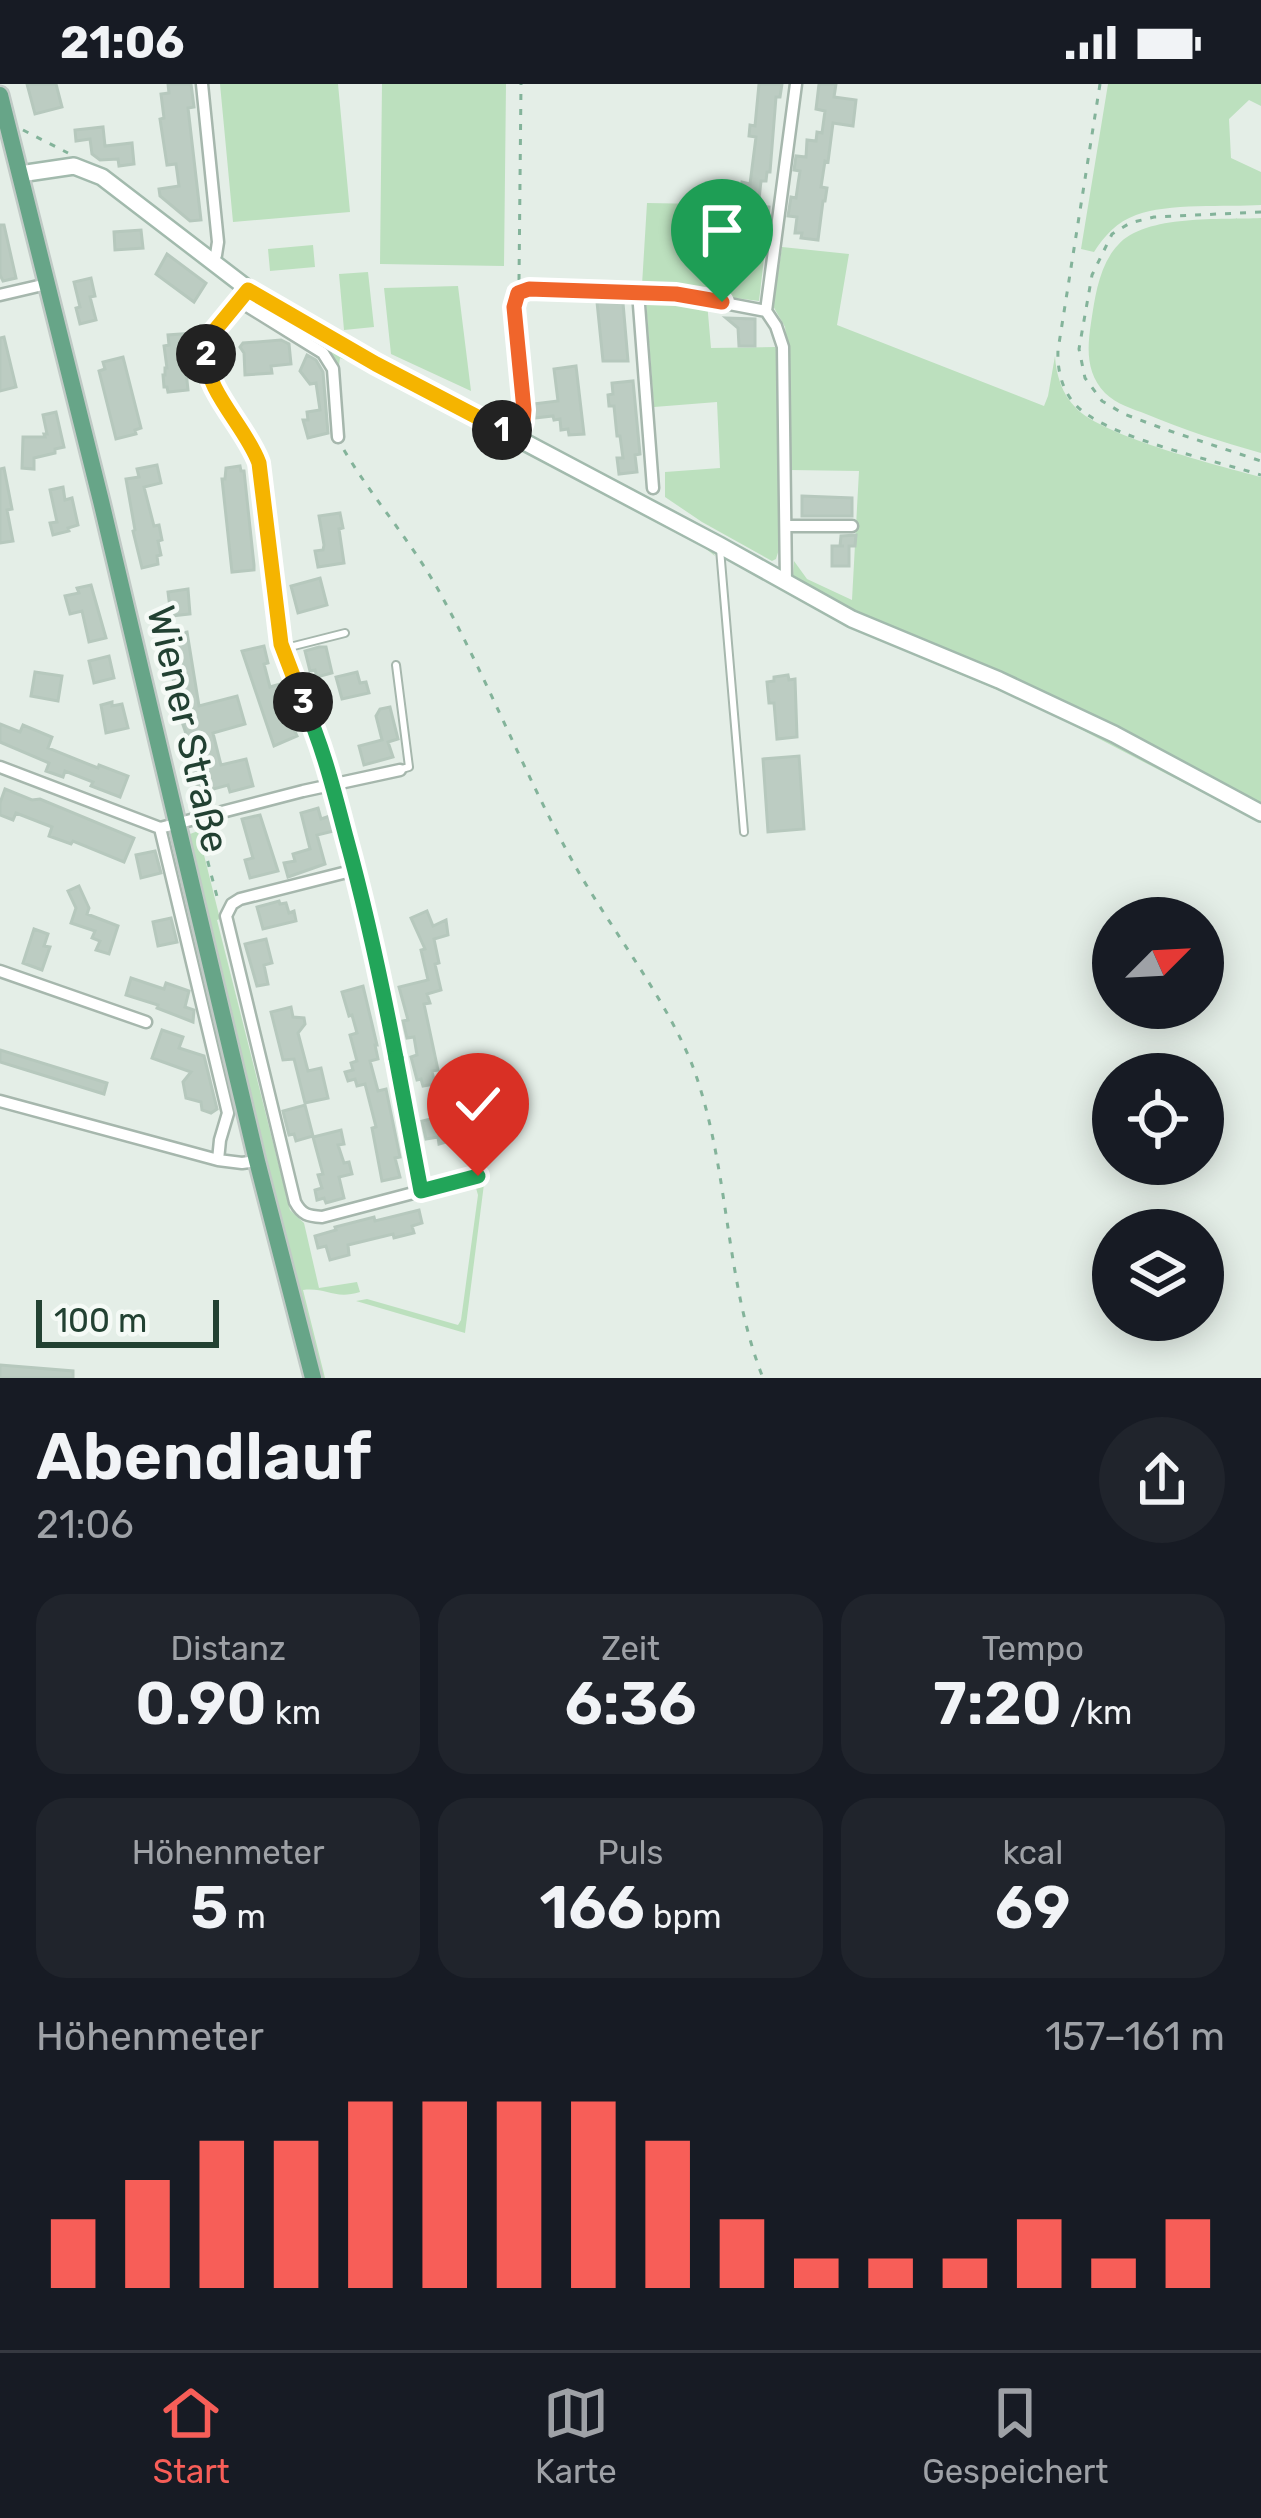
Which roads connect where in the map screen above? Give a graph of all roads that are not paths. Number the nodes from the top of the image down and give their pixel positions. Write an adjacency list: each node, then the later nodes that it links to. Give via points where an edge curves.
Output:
1 (202, 84): 5 (street, via 218,242)
2 (796, 84): 10 (street)
3 (0, 95): 4 (main road, Wiener Straße)
4 (20, 174): 5 (main road, via 88,170); 6 (main road, Wiener Straße)
5 (211, 263): 9 (main road)
6 (47, 284): 8 (street); 25 (main road, Wiener Straße)
7 (638, 292): 10 (street); 12 (street, via 529,289 516,297 524,410); 13 (street)
8 (0, 295)
9 (243, 295): 11 (street, via 329,360); 12 (main road); 19 (street, via 211,335 206,365 260,468)
10 (766, 311): 14 (street, via 783,347)
11 (338, 437)
12 (517, 437): 16 (main road)
13 (653, 488)
14 (786, 526): 15 (street); 17 (street)
15 (852, 526)
16 (719, 545): 17 (main road); 26 (lane)
17 (786, 583): 24 (main road, via 869,628 1114,734)
18 (344, 633): 19 (lane)
19 (282, 649): 23 (street)
20 (396, 665): 22 (lane, via 409,767)
21 (0, 767): 25 (street)
22 (400, 770): 23 (street)
23 (333, 786): 25 (street); 27 (street)
24 (1261, 813)
25 (169, 826): 31 (street, Wiener Straße, via 228,1113); 32 (main road, Wiener Straße)
26 (744, 832)
27 (355, 870): 34 (street); 34 (street, Wiener Straße, via 247,896 232,904 226,923 300,1211 322,1217)
28 (0, 971): 29 (street)
29 (146, 1022)
30 (0, 1101): 31 (street)
31 (218, 1160): 32 (street)
32 (257, 1161): 35 (main road, Wiener Straße)
33 (478, 1176): 34 (street)
34 (421, 1191)
35 (313, 1378)

